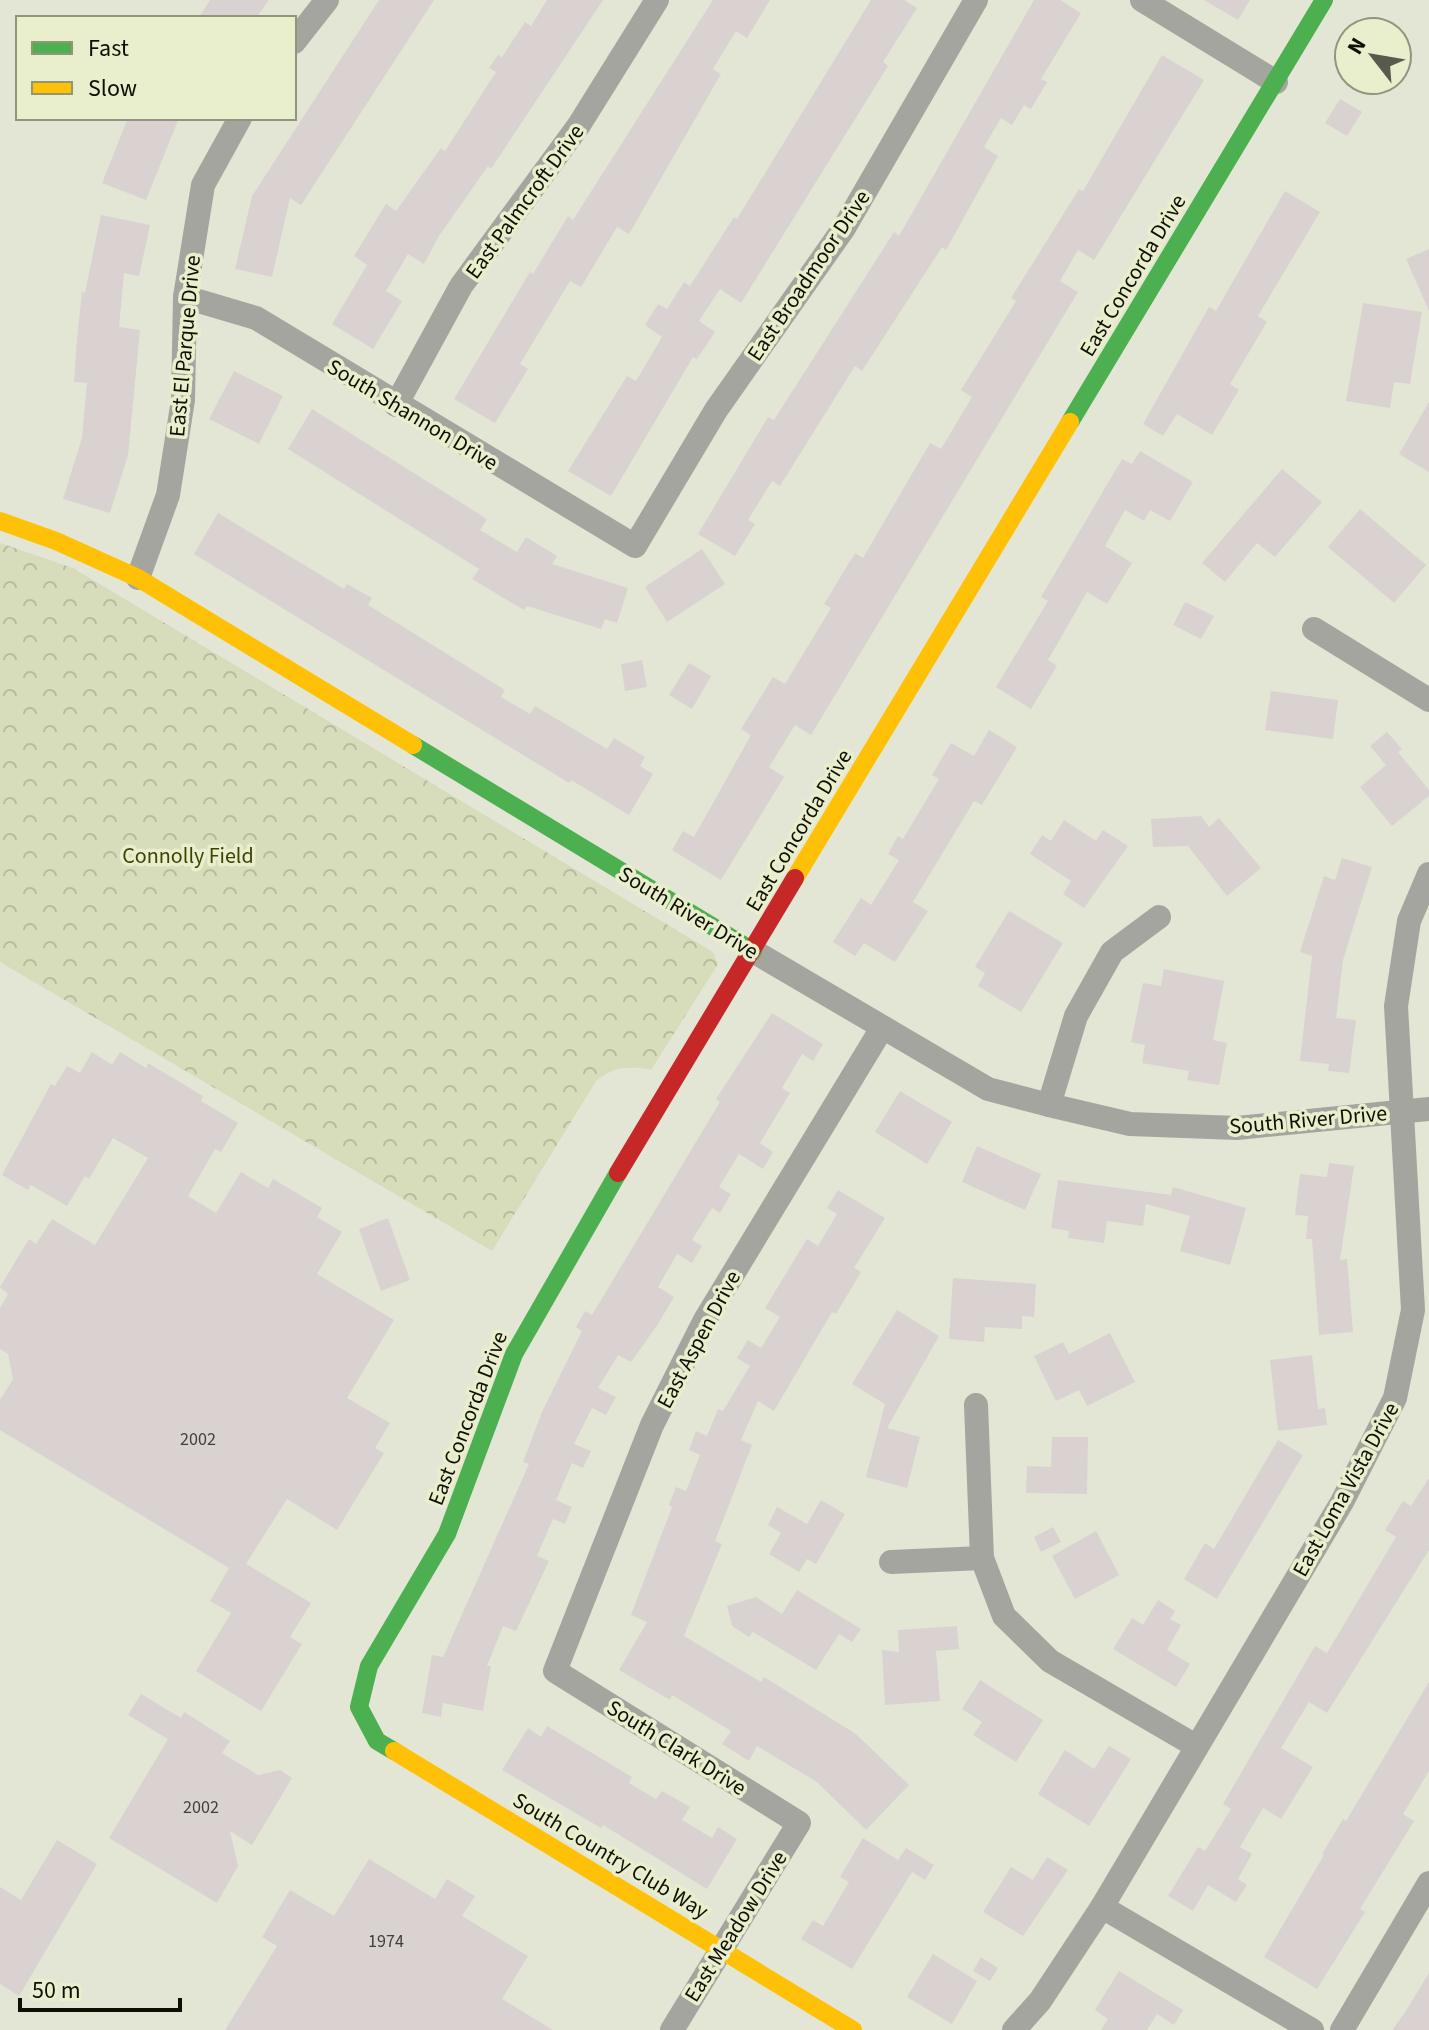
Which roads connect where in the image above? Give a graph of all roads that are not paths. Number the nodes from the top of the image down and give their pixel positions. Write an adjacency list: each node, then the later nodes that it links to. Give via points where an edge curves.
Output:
1 (327, 0): 6 (street)
2 (657, 0): 10 (street, East Palmcroft Drive, via 579,125 461,286)
3 (976, 0): 12 (street, East Broadmoor Drive, via 844,228 716,410)
4 (1142, 0): 7 (street)
5 (1324, 0): 7 (street, East Concorda Drive)
6 (296, 39)
7 (1276, 82): 18 (street, East Concorda Drive)
8 (239, 120): 9 (street, East El Parque Drive, via 203,185)
9 (185, 297): 10 (street, South Shannon Drive, via 256,318); 13 (street, East El Parque Drive, via 183,400 168,495)
10 (396, 405): 12 (street, South Shannon Drive)
11 (0, 521): 13 (street, South River Drive)
12 (635, 546)
13 (138, 578): 18 (street, South River Drive)
14 (1314, 629): 15 (street)
15 (1429, 700)
16 (1429, 874): 22 (street, East Loma Vista Drive, via 1409,921 1396,1006)
17 (1159, 917): 20 (street, via 1112,952 1076,1016)
18 (753, 951): 19 (street, South River Drive); 27 (street, East Concorda Drive, via 568,1255 514,1354 447,1534 369,1666)
19 (882, 1028): 20 (street, South River Drive, via 988,1089); 26 (street, East Aspen Drive, via 705,1320 652,1425)
20 (1049, 1105): 22 (street, South River Drive, via 1130,1124 1237,1128)
21 (1429, 1109): 22 (street, South River Drive)
22 (1402, 1111): 28 (street, East Loma Vista Drive, via 1413,1310 1395,1398 1342,1502)
23 (976, 1405): 24 (street)
24 (982, 1558): 25 (street); 28 (street, via 1004,1616 1050,1661)
25 (891, 1562)
26 (555, 1671): 29 (street, South Clark Drive)
27 (359, 1707): 32 (street, South Country Club Way, via 377,1741)
28 (1196, 1746): 31 (street, East Loma Vista Drive)
29 (799, 1823): 32 (street, East Meadow Drive)
30 (1429, 1883): 37 (street)
31 (1102, 1907): 35 (street, East Loma Vista Drive, via 1040,2001); 36 (street)
32 (720, 1950): 33 (street, East Meadow Drive); 34 (street, South Country Club Way)
33 (672, 2030)
34 (853, 2030)
35 (1014, 2030)
36 (1312, 2030)
37 (1342, 2030)

